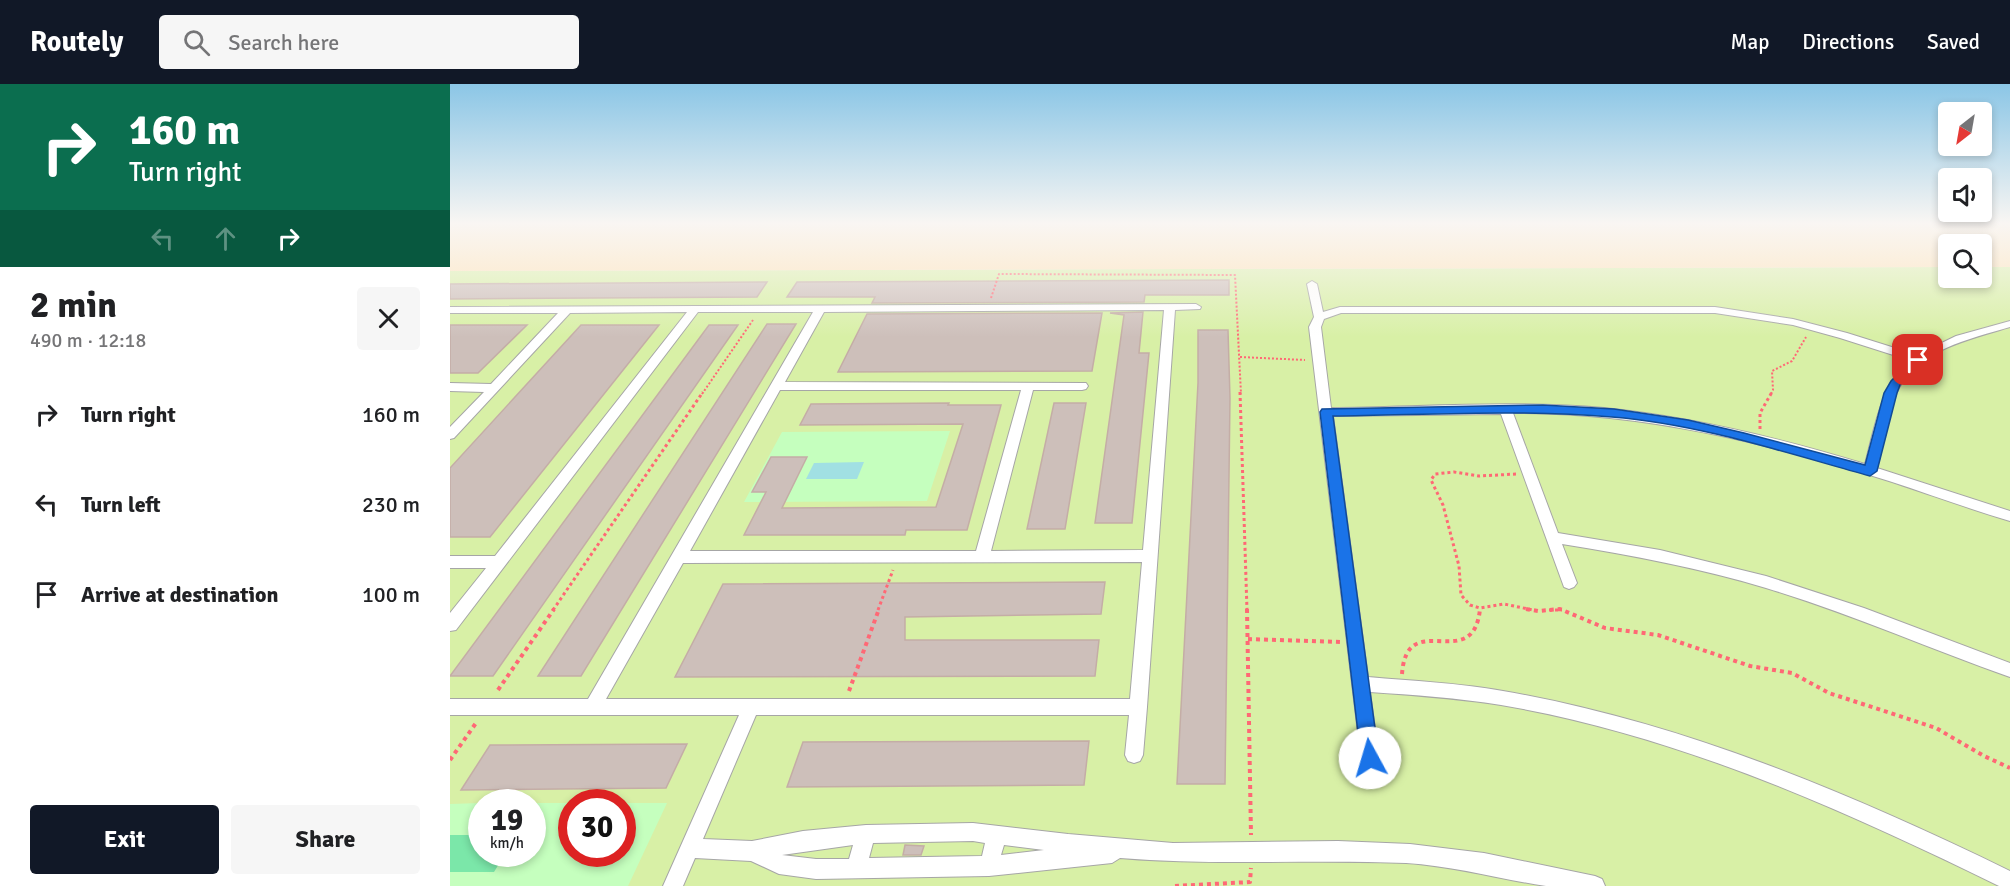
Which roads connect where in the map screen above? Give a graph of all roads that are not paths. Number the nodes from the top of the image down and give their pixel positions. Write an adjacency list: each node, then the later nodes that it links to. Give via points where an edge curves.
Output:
1 (1312, 284): 8 (street)
2 (1170, 307): 3 (street); 4 (street); 22 (street)
3 (1196, 307)
4 (821, 308): 6 (street); 11 (street)
5 (568, 309): 6 (street); 7 (street); 15 (street)
6 (695, 309): 26 (street)
7 (450, 310)
8 (1319, 317): 10 (street, via 1340,310 1705,310 1760,314 1823,327); 17 (street, via 1314,327)
9 (2010, 324): 10 (street, via 1955,339)
10 (1918, 360): 19 (street, via 1890,393)
11 (777, 386): 12 (street); 23 (street)
12 (1028, 386): 13 (street); 24 (street)
13 (1082, 386)
14 (450, 387): 15 (street)
15 (494, 388): 18 (street)
16 (1506, 410): 17 (street); 19 (street, via 1614,413 1688,424); 21 (street)
17 (1326, 412): 30 (street)
18 (450, 435)
19 (1870, 471): 20 (street)
20 (2010, 516)
21 (1552, 537): 27 (street); 29 (street, via 1620,547 1765,581)
22 (1151, 556): 24 (street); 34 (street)
23 (679, 557): 24 (street); 32 (street)
24 (982, 557)
25 (450, 562): 26 (street)
26 (499, 562): 28 (street)
27 (1569, 583)
28 (450, 625)
29 (2010, 670)
30 (1362, 684): 36 (street); 44 (street, via 1512,700 1667,739 1838,802)
31 (450, 707): 32 (street)
32 (593, 707): 33 (street)
33 (752, 707): 34 (street); 39 (street)
34 (1139, 707): 35 (street)
35 (1134, 755)
36 (1370, 758)
37 (866, 834): 38 (street); 41 (street); 43 (street)
38 (997, 834): 40 (street); 42 (street)
39 (689, 848): 41 (street); 45 (street)
40 (1139, 850): 42 (street); 46 (street, via 1410,854 1484,863)
41 (752, 851): 43 (street, via 779,864 816,869)
42 (989, 866): 43 (street)
43 (856, 868)
44 (2010, 881)
45 (673, 886)
46 (1595, 886)

